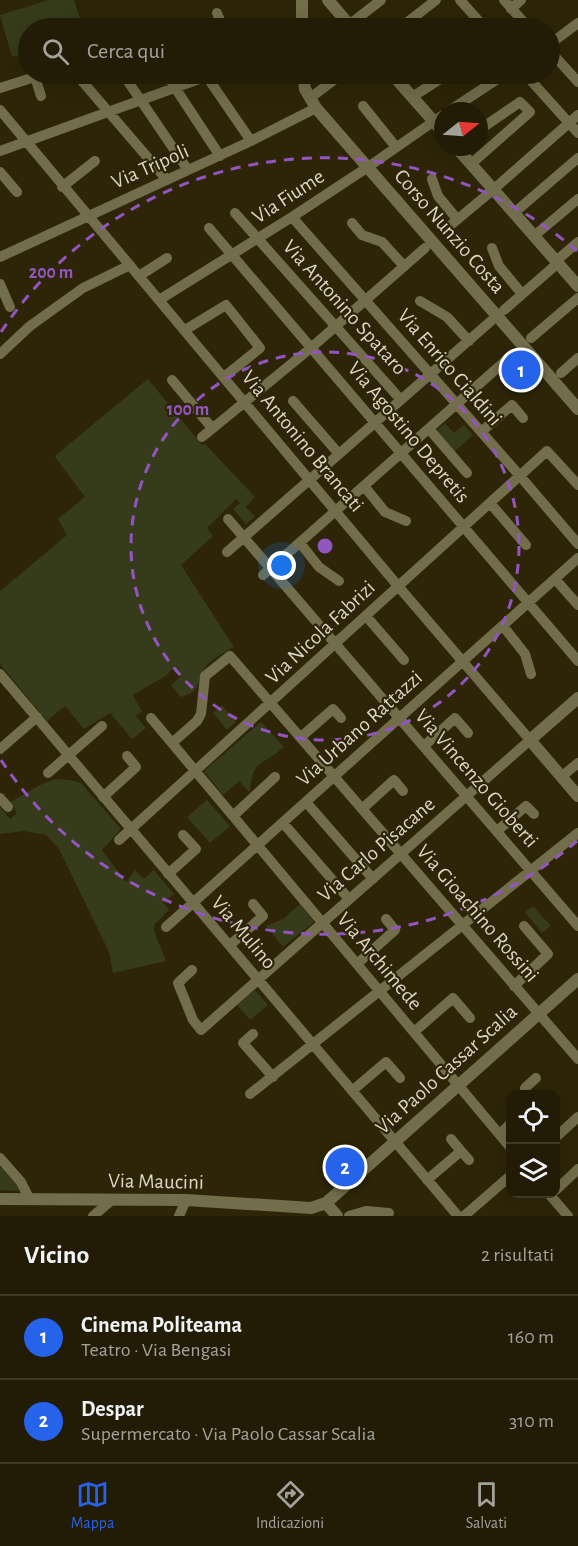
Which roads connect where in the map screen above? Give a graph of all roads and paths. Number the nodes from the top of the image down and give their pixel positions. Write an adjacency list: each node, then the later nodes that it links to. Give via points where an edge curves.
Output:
1 (302, 0): 10 (street)
2 (328, 0): 11 (street)
3 (381, 0): 12 (street)
4 (436, 0): 13 (street)
5 (460, 0): 14 (street)
6 (522, 0): 7 (street)
7 (508, 4): 15 (street)
8 (217, 13): 9 (street)
9 (219, 18)
10 (302, 18)
11 (343, 18)
12 (361, 18)
13 (413, 18)
14 (476, 18)
15 (520, 18)
16 (578, 24): 17 (street)
17 (560, 37)
18 (560, 61): 19 (street)
19 (576, 75)
20 (18, 82): 33 (street)
21 (37, 84): 35 (street)
22 (85, 84): 42 (street)
23 (130, 84): 37 (street)
24 (172, 84): 34 (street)
25 (184, 84): 34 (street)
26 (214, 84): 49 (street)
27 (304, 84): 39 (street, Corso Nunzio Costa)
28 (332, 84): 39 (street, Via Tripoli)
29 (402, 84): 36 (street)
30 (432, 84): 36 (street)
31 (490, 84): 38 (street)
32 (534, 84): 46 (street)
33 (0, 88)
34 (174, 88): 37 (street); 54 (street)
35 (41, 96)
36 (412, 97): 43 (street)
37 (141, 99): 42 (street); 61 (street)
38 (463, 102)
39 (313, 103): 49 (street, Via Tripoli); 60 (street, Corso Nunzio Costa)
40 (363, 106): 51 (street)
41 (0, 110): 50 (street, Via Antonino Brancati)
42 (110, 111): 50 (street); 64 (street)
43 (434, 115)
44 (578, 115): 46 (street)
45 (434, 121): 51 (street, Via Fiume)
46 (569, 123): 48 (street); 66 (street)
47 (488, 124): 52 (street, via 520,102 530,112)
48 (578, 133)
49 (251, 141): 54 (street, Via Tripoli)
50 (26, 142): 53 (street); 65 (street, Via Antonino Brancati)
51 (396, 147): 60 (street, Via Fiume)
52 (488, 149)
53 (0, 151)
54 (220, 156): 61 (street, Via Tripoli)
55 (464, 156): 59 (street)
56 (480, 156): 59 (street)
57 (578, 158): 70 (street)
58 (95, 161): 65 (street)
59 (471, 164): 66 (street)
60 (368, 167): 72 (street, Via Fiume); 114 (street, Corso Nunzio Costa)
61 (189, 170): 64 (street, Via Tripoli)
62 (0, 172): 67 (street)
63 (432, 179): 73 (street, via 438,196)
64 (167, 180): 71 (street, Via Tripoli)
65 (63, 187): 71 (street, Via Antonino Brancati)
66 (494, 189): 70 (street); 73 (street)
67 (17, 192)
68 (578, 199): 77 (street)
69 (235, 213): 78 (street, Via Antonino Spataro)
70 (514, 213): 77 (street)
71 (87, 216): 83 (street, Via Tripoli); 86 (street, Via Antonino Brancati)
72 (292, 217): 78 (street, Via Fiume); 93 (street, Via Enrico Cialdini)
73 (458, 219): 76 (street)
74 (352, 223): 87 (street, via 362,236 382,242)
75 (209, 228): 82 (street, Via Agostino Depretis)
76 (446, 228)
77 (534, 236): 85 (street)
78 (258, 239): 82 (street, Via Fiume); 98 (street, Via Antonino Spataro)
79 (578, 242): 85 (street)
80 (424, 248): 87 (street)
81 (492, 248): 91 (street, via 499,266)
82 (231, 255): 92 (street, Via Fiume); 102 (street, Via Agostino Depretis)
83 (0, 257)
84 (167, 258): 88 (street)
85 (557, 262): 90 (street); 91 (street)
86 (130, 265): 88 (street, Via Antonino Brancati); 103 (street, via 83,288 30,326)
87 (404, 266): 93 (street)
88 (139, 276): 92 (street, Via Antonino Brancati)
89 (0, 284): 95 (street)
90 (578, 288): 100 (street)
91 (522, 294): 96 (street)
92 (159, 300): 99 (street, Via Antonino Brancati)
93 (365, 300): 98 (street); 107 (street, Via Enrico Cialdini)
94 (420, 301): 101 (street, via 447,317)
95 (10, 307)
96 (504, 310)
97 (491, 321): 101 (street)
98 (336, 325): 102 (street); 110 (street, Via Antonino Spataro)
99 (185, 330): 108 (street, Via Antonino Brancati); 108 (street, via 226,305 260,348)
100 (531, 338)
101 (469, 341): 107 (street)
102 (312, 346): 111 (street); 116 (street, Via Agostino Depretis)
103 (0, 354)
104 (512, 355): 113 (street)
105 (578, 358): 106 (street)
106 (561, 373)
107 (430, 375): 110 (street); 113 (street, Via Enrico Cialdini)
108 (224, 377): 111 (street, Via Antonino Brancati)
109 (172, 380): 117 (street)
110 (401, 400): 116 (street)
111 (244, 401): 117 (street); 125 (street, Via Antonino Brancati)
112 (293, 401): 122 (street)
113 (456, 405): 118 (street); 119 (street, Via Enrico Cialdini)
114 (578, 409)
115 (523, 418): 119 (street, via 512,405)
116 (375, 423): 121 (street, Via Agostino Depretis); 122 (street)
117 (212, 428): 120 (street)
118 (429, 429): 121 (street); 123 (street)
119 (481, 432): 124 (street, Via Enrico Cialdini)
120 (202, 437)
121 (401, 453): 127 (street); 132 (street, Via Agostino Depretis)
122 (339, 454): 125 (street)
123 (467, 473)
124 (520, 476): 126 (street, Via Nicola Fabrizi, via 547,451); 128 (street, Via Nicola Fabrizi); 135 (street, Via Enrico Cialdini)
125 (310, 479): 129 (street, Via Antonino Brancati); 133 (street)
126 (578, 485)
127 (364, 486): 129 (street); 131 (street, via 385,512)
128 (490, 503): 132 (street, Via Nicola Fabrizi); 136 (street)
129 (336, 511): 134 (street); 142 (street, Via Antonino Brancati)
130 (228, 519): 133 (street, Via Vincenzo Gioberti)
131 (405, 521)
132 (463, 526): 142 (street, Via Nicola Fabrizi); 143 (street, Via Agostino Depretis)
133 (244, 537): 137 (street); 139 (street, Via Vincenzo Gioberti)
134 (300, 543): 139 (street); 141 (street, via 319,567)
135 (578, 544)
136 (526, 545)
137 (227, 552)
138 (578, 558): 140 (street, Via Urbano Rattazzi)
139 (267, 572): 147 (street, Via Vincenzo Gioberti)
140 (555, 579): 143 (street, Via Urbano Rattazzi); 144 (street)
141 (339, 581)
142 (398, 586): 145 (street, Via Nicola Fabrizi); 150 (street, Via Antonino Brancati)
143 (528, 603): 146 (street, Via Urbano Rattazzi); 149 (street, Via Agostino Depretis)
144 (578, 604)
145 (366, 616): 147 (street, Via Nicola Fabrizi); 148 (street)
146 (503, 626): 150 (street, Via Urbano Rattazzi); 152 (street, via 525,654)
147 (336, 643): 154 (street, Via Nicola Fabrizi); 158 (street, Via Vincenzo Gioberti)
148 (404, 660)
149 (578, 661)
150 (463, 662): 158 (street, Via Urbano Rattazzi); 162 (street, Via Antonino Brancati)
151 (0, 674): 155 (street, Via Mulino)
152 (531, 674)
153 (578, 698): 162 (street, Via Carlo Pisacane)
154 (271, 703): 161 (street, Via Gioachino Rossini); 163 (street, Via Gioachino Rossini, via 230,656 205,676 201,714); 169 (street, Via Nicola Fabrizi)
155 (37, 717): 165 (street); 166 (street, Via Mulino)
156 (151, 718): 163 (street, Via Archimede)
157 (341, 718): 161 (street, via 333,709)
158 (401, 718): 164 (street, Via Vincenzo Gioberti); 172 (street, Via Urbano Rattazzi)
159 (102, 726): 166 (street)
160 (468, 733): 164 (street, via 455,718)
161 (301, 737): 172 (street, Via Gioachino Rossini)
162 (530, 740): 173 (street, Via Antonino Brancati); 175 (street, Via Carlo Pisacane)
163 (172, 743): 169 (street, Via Archimede)
164 (424, 746): 175 (street, Via Vincenzo Gioberti)
165 (0, 748)
166 (68, 755): 170 (street); 176 (street, Via Mulino)
167 (127, 756): 176 (street, via 136,767)
168 (578, 763): 173 (street)
169 (195, 771): 183 (street, Via Archimede); 185 (street, Via Nicola Fabrizi)
170 (48, 773)
171 (275, 777): 183 (street)
172 (334, 777): 179 (street, Via Urbano Rattazzi); 181 (street, Via Gioachino Rossini)
173 (561, 777): 177 (street, Via Antonino Brancati)
174 (404, 791): 181 (street, via 394,780)
175 (467, 795): 186 (street, Via Vincenzo Gioberti); 191 (street, Via Carlo Pisacane)
176 (103, 796): 185 (street, Via Mulino)
177 (578, 796)
178 (0, 798): 180 (street)
179 (306, 802): 184 (street, Via Urbano Rattazzi); 194 (street)
180 (8, 807)
181 (362, 809): 191 (street, Via Gioachino Rossini)
182 (534, 814): 186 (street, via 526,806)
183 (233, 816): 190 (street, Via Archimede)
184 (283, 823): 190 (street, Via Urbano Rattazzi); 195 (street)
185 (131, 829): 189 (street, Via Nicola Fabrizi); 193 (street, Via Mulino)
186 (497, 831): 192 (street, Via Vincenzo Gioberti)
187 (578, 833): 192 (street)
188 (183, 835): 193 (street, via 196,849)
189 (118, 840)
190 (257, 845): 196 (street, Via Urbano Rattazzi); 199 (street, Via Archimede)
191 (401, 854): 194 (street, Via Carlo Pisacane); 200 (street, Via Gioachino Rossini)
192 (531, 871): 200 (street); 202 (street, Via Vincenzo Gioberti)
193 (168, 874): 196 (street, Via Mulino)
194 (373, 879): 195 (street, Via Carlo Pisacane)
195 (349, 899): 199 (street, Via Carlo Pisacane)
196 (193, 902): 203 (street, Via Urbano Rattazzi); 204 (street, Via Mulino)
197 (253, 904): 204 (street, via 263,916)
198 (386, 919): 205 (street, via 395,930)
199 (323, 923): 205 (street, Via Archimede); 208 (street, Via Carlo Pisacane)
200 (463, 925): 209 (street, Via Gioachino Rossini); 210 (street)
201 (524, 926): 209 (street, via 548,954)
202 (578, 926)
203 (166, 927)
204 (230, 945): 208 (street, Via Mulino)
205 (357, 964): 210 (street, Via Archimede)
206 (192, 970): 208 (street, Via Carlo Pisacane, via 178,983 193,1020 201,1029)
207 (578, 978): 211 (street, Via Paolo Cassar Scalia)
208 (258, 979): 215 (street, Via Mulino)
209 (514, 986): 211 (street, Via Gioachino Rossini)
210 (379, 990): 213 (street, Via Archimede); 215 (street)
211 (538, 1013): 216 (street, Via Gioachino Rossini); 220 (street, Via Paolo Cassar Scalia)
212 (470, 1018): 213 (street, via 453,998)
213 (414, 1032): 220 (street, Via Archimede)
214 (253, 1034): 217 (street, via 243,1042)
215 (314, 1045): 217 (street); 222 (street, Via Mulino)
216 (576, 1054)
217 (273, 1077): 223 (street)
218 (400, 1078): 222 (street, via 386,1062)
219 (536, 1078): 221 (street)
220 (458, 1085): 227 (street, Via Archimede); 229 (street, Via Paolo Cassar Scalia)
221 (525, 1090)
222 (352, 1091): 229 (street, Via Mulino)
223 (250, 1094)
224 (578, 1117): 226 (street)
225 (506, 1128): 227 (street)
226 (560, 1133)
227 (500, 1134): 230 (street, Via Archimede)
228 (451, 1139): 231 (street)
229 (395, 1141): 236 (street, Via Mulino); 243 (street, Via Paolo Cassar Scalia)
230 (508, 1144)
231 (461, 1151): 233 (street); 236 (street)
232 (0, 1158): 239 (street, via 21,1182)
233 (469, 1160)
234 (578, 1169): 237 (street)
235 (506, 1179): 252 (street)
236 (427, 1180): 251 (street, Via Mulino)
237 (560, 1185)
238 (555, 1198): 253 (street)
239 (30, 1200): 240 (street, Via Maucini); 242 (street, Via Maucini)
240 (112, 1200): 241 (street, Via Maucini); 247 (street)
241 (186, 1200): 244 (street, Via Maucini); 248 (street)
242 (2, 1201)
243 (326, 1203): 245 (street, Via Paolo Cassar Scalia); 249 (street)
244 (252, 1210): 245 (street, Via Maucini)
245 (314, 1212)
246 (389, 1213): 250 (street, via 366,1211)
247 (93, 1216)
248 (179, 1216)
249 (337, 1216)
250 (350, 1216)
251 (458, 1216)
252 (464, 1216)
253 (568, 1216)

